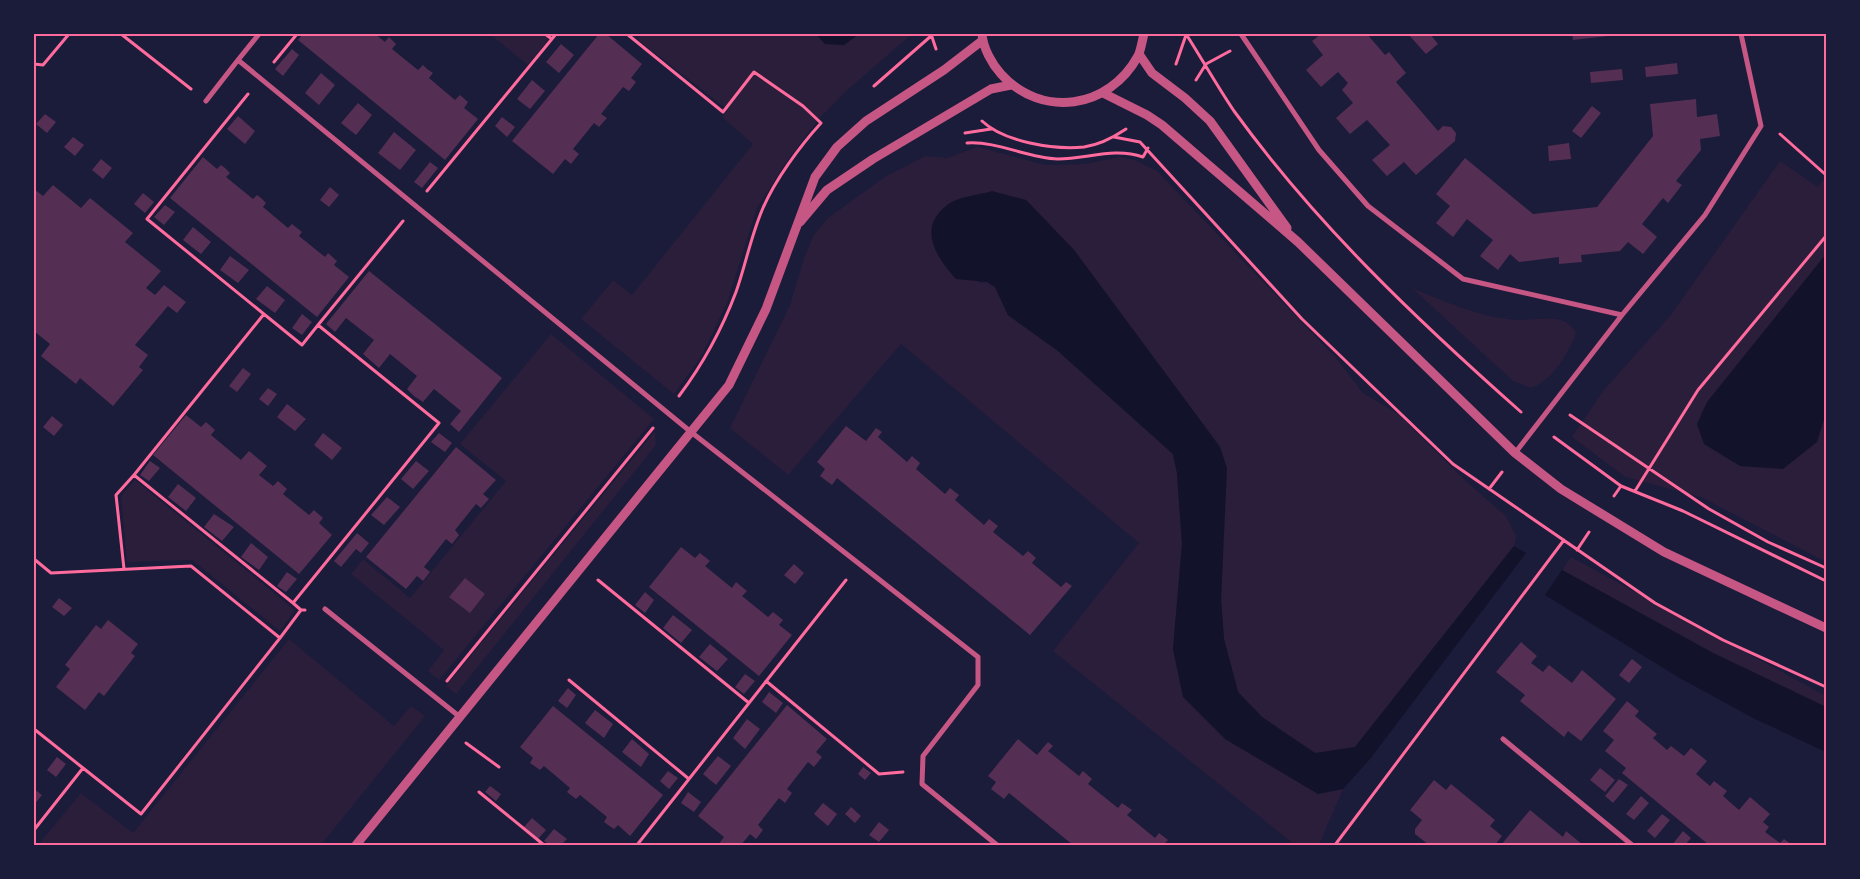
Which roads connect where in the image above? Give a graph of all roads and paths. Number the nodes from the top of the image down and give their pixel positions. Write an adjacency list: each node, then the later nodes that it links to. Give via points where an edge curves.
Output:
1 (69, 34): 17 (path, via 49,61 43,65)
2 (121, 34): 22 (path)
3 (258, 34): 16 (street)
4 (297, 34): 19 (path)
5 (545, 34): 14 (path)
6 (556, 34): 14 (path)
7 (626, 34): 25 (path, via 723,112 754,72)
8 (931, 34): 18 (path)
9 (1144, 34): 15 (street)
10 (1186, 34): 36 (path, via 1233,109 1360,262 1449,348)
11 (1241, 34): 33 (street, via 1319,150 1368,206 1463,279)
12 (1741, 34): 26 (street)
13 (982, 37): 18 (street); 20 (street, via 994,67)
14 (552, 39): 28 (path)
15 (1139, 54): 21 (street, via 1124,77); 31 (street, via 1152,73 1210,121)
16 (238, 60): 19 (street); 22 (street)
17 (34, 64)
18 (944, 70): 29 (street, via 866,121 837,147 815,177)
19 (261, 79): 24 (path); 28 (street)
20 (1011, 85): 21 (street, via 1038,100 1069,103); 23 (street, via 991,89)
21 (1103, 93): 31 (street, via 1147,114 1162,125)
22 (206, 101): 24 (path)
23 (965, 104): 29 (street, via 827,190); 42 (path, via 991,129 1012,138 1053,146 1084,147 1114,137 1140,142 1302,319 1453,464)
24 (228, 119): 32 (path, via 147,219)
25 (821, 122)
26 (1761, 126): 27 (path, via 1777,130); 33 (street, via 1705,215)
27 (1826, 175)
28 (415, 206): 34 (path); 37 (street)
29 (795, 228): 37 (street, via 766,309 729,385)
30 (1826, 236): 39 (path, via 1698,390)
31 (1298, 242): 38 (street)
32 (264, 314): 34 (path, via 302,345); 40 (path)
33 (1622, 315): 35 (street)
34 (318, 325): 48 (path, via 439,423)
35 (1553, 403): 36 (street); 39 (path)
36 (1537, 425): 38 (street); 41 (path, via 1621,486)
37 (691, 432): 44 (street); 58 (street)
38 (1515, 453): 52 (street, via 1561,489 1664,552)
39 (1648, 470): 41 (path); 45 (path, via 1768,542)
40 (134, 475): 46 (path, via 116,495); 48 (path)
41 (1635, 491): 47 (path)
42 (1564, 540): 56 (path, via 1655,603 1723,640); 72 (path)
43 (34, 559): 46 (path, via 51,572)
44 (859, 564): 55 (path); 64 (street, via 978,656 978,685 923,756)
45 (1826, 568)
46 (124, 569): 53 (path, via 191,566)
47 (1826, 581)
48 (293, 603): 51 (path)
49 (629, 606): 57 (path)
50 (325, 609): 51 (path); 58 (street)
51 (301, 610): 53 (path)
52 (1826, 628)
53 (280, 638): 63 (path, via 141,814)
54 (569, 680): 65 (path)
55 (766, 682): 57 (path); 64 (path, via 879,774)
56 (1826, 687)
57 (749, 703): 65 (path)
58 (460, 718): 60 (street)
59 (34, 729): 63 (path)
60 (450, 730): 62 (path); 68 (street)
61 (1503, 739): 73 (street)
62 (499, 767)
63 (83, 768): 67 (path)
64 (923, 771): 71 (street, via 922,784)
65 (689, 779): 70 (path)
66 (479, 792): 69 (path)
67 (34, 830)
68 (356, 845)
69 (544, 845)
70 (637, 845)
71 (997, 845)
72 (1335, 845)
73 (1632, 845)

